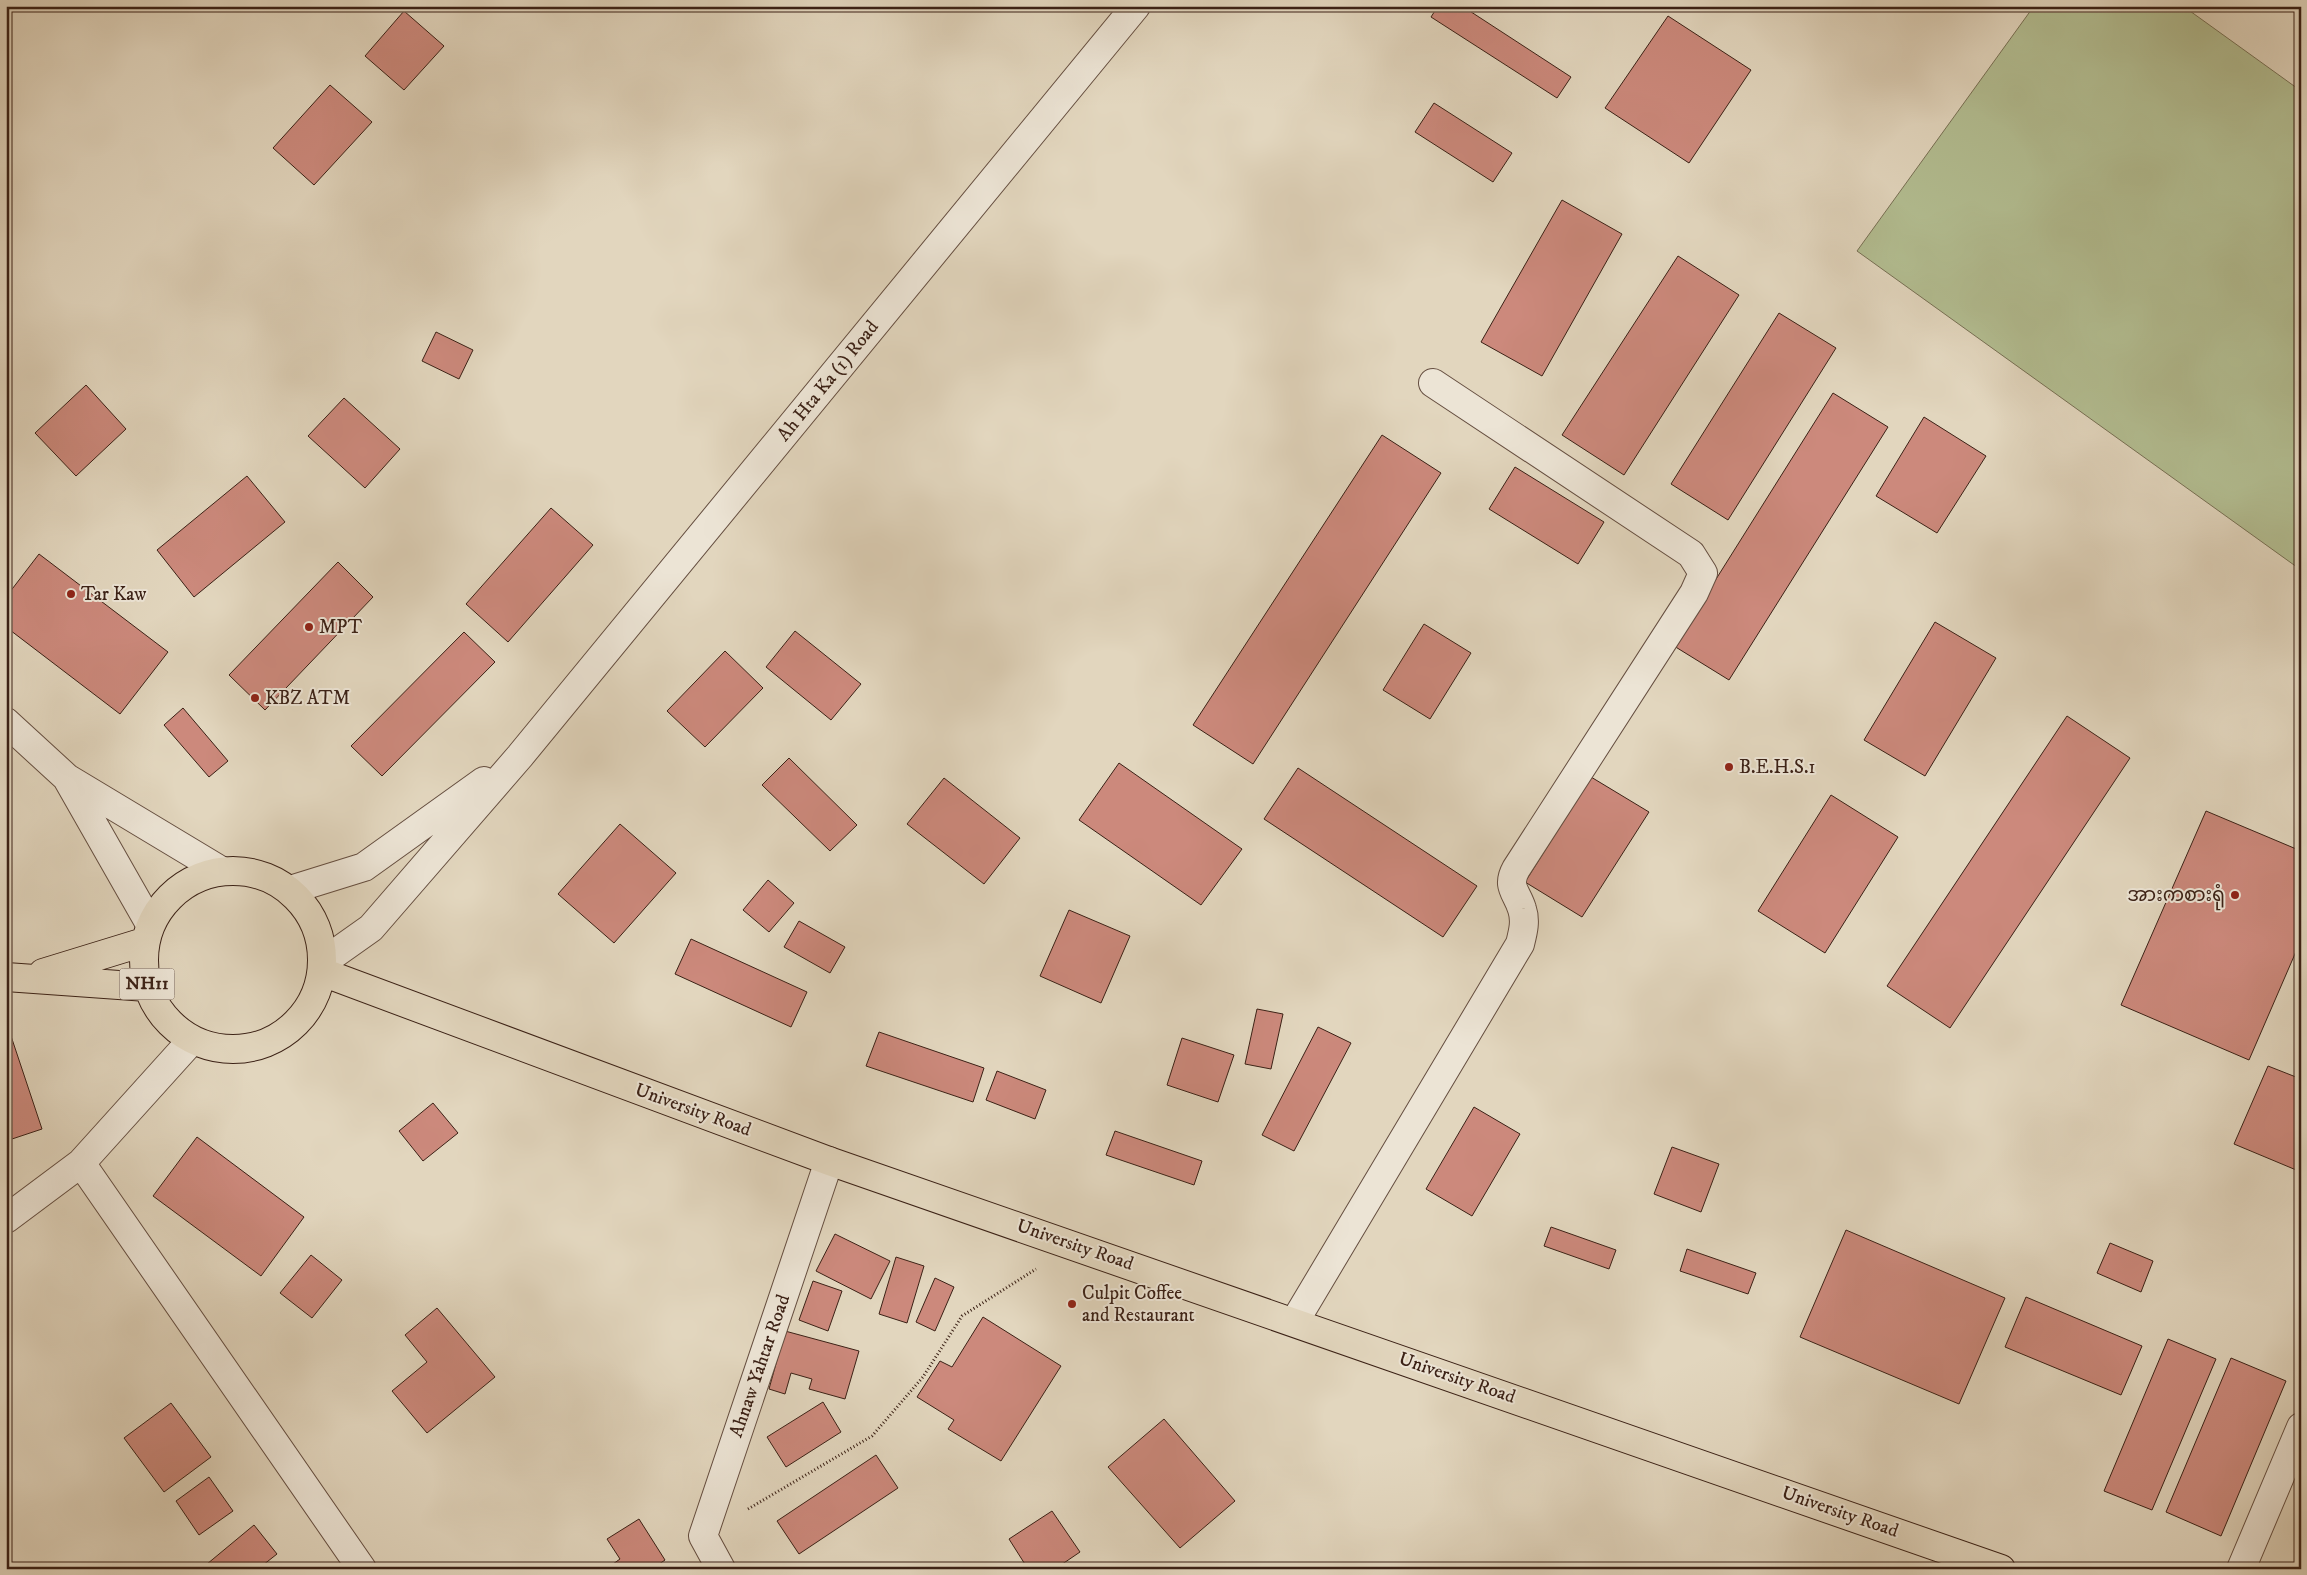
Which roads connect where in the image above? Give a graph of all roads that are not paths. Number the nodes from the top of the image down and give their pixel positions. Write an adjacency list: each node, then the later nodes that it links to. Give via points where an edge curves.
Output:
1 (1136, 6): 4 (street, Ah Hta Ka (1) Road)
2 (1433, 383): 16 (street, via 1690,554 1703,573 1694,593 1511,878 1512,889 1522,909 1524,927 1520,944)
3 (6, 722): 5 (street)
4 (520, 756): 7 (street, via 364,867); 9 (street, via 371,928)
5 (67, 778): 6 (street); 8 (street)
6 (220, 870): 7 (highway, NH11, via 258,873); 8 (highway, NH11, via 178,888)
7 (290, 890): 9 (highway, NH11, via 308,910 320,935)
8 (147, 933): 10 (highway, NH11); 11 (highway, NH11)
9 (322, 967): 12 (highway, NH11, via 310,1004 288,1030 258,1046 224,1049); 13 (highway, University Road)
10 (17, 977): 11 (highway, NH11)
11 (147, 987): 12 (highway, NH11, via 164,1018)
12 (192, 1040): 14 (street)
13 (829, 1161): 16 (highway, University Road); 19 (street, Ahnaw Yahtar Road, via 703,1536)
14 (81, 1163): 15 (street); 18 (street)
15 (6, 1219)
16 (1295, 1321): 20 (highway, University Road)
17 (2301, 1427): 21 (street)
18 (362, 1569)
19 (721, 1569)
20 (2001, 1569)
21 (2241, 1569)

